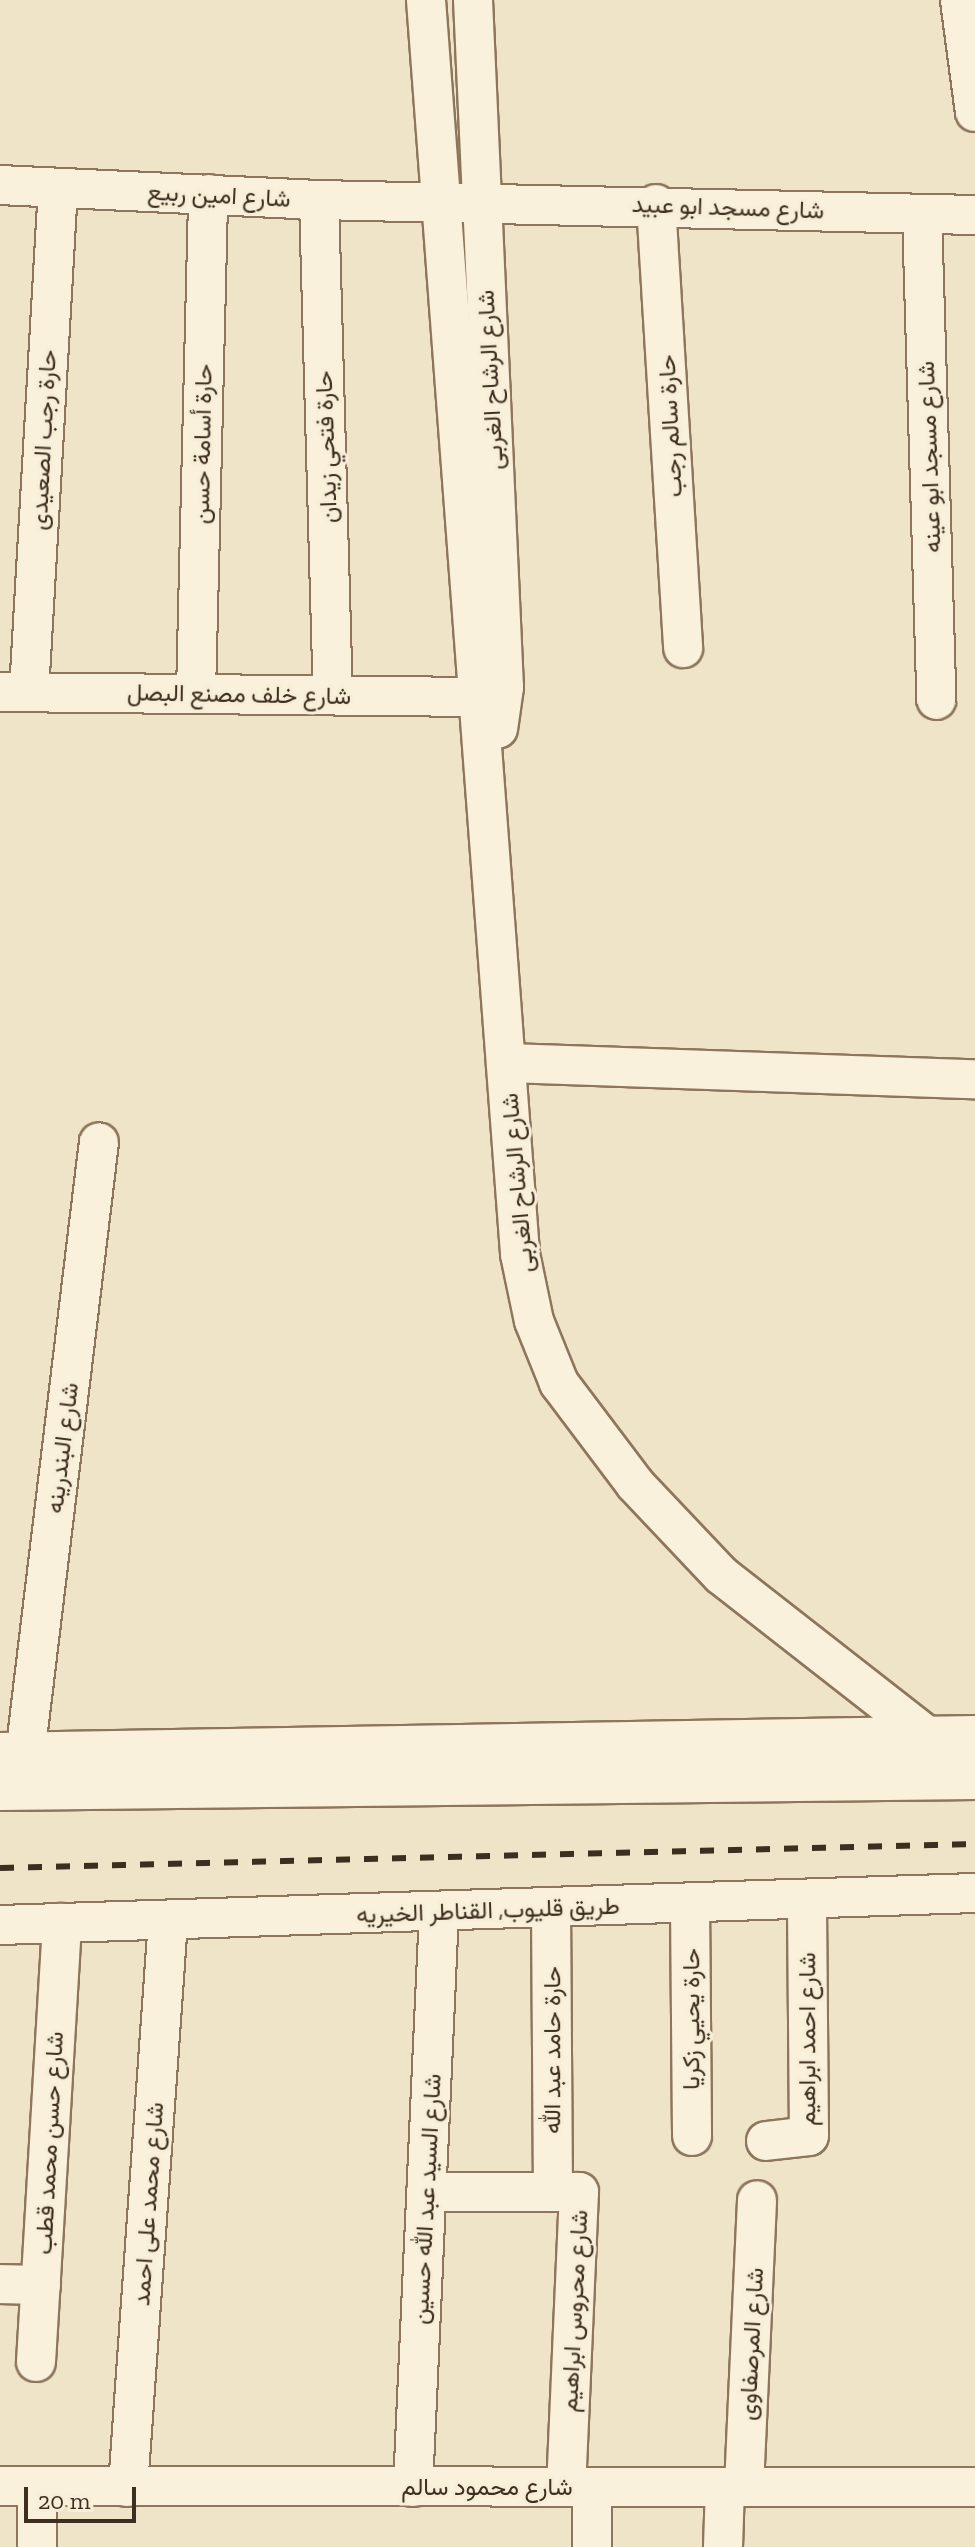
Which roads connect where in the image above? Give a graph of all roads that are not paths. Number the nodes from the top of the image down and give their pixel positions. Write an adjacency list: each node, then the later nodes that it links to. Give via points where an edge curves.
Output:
1 (426, 0): 5 (street, شارع الرشاح الغربى)
2 (473, 0): 4 (street, شارع الرشاح الغربى)
3 (960, 0): 6 (street)
4 (476, 74): 5 (street); 11 (street, شارع الرشاح الغربى)
5 (430, 75): 12 (street, شارع الرشاح الغربى)
6 (975, 112)
7 (0, 185): 8 (street, شارع امين ربيع)
8 (58, 188): 9 (street, شارع امين ربيع); 17 (street, حارة رجب الصعيدى)
9 (208, 194): 10 (street, شارع امين ربيع); 18 (street, حارة أسامة حسن)
10 (319, 200): 12 (street, شارع امين ربيع); 19 (street, حارة فتحي زيدان)
11 (481, 201): 12 (street, شارع امين ربيع); 13 (street, شارع مسجد ابو عبيد); 22 (street, شارع الرشاح الغربى, via 504,687 500,723)
12 (437, 202): 20 (street, شارع الرشاح الغربى)
13 (656, 204): 14 (street, شارع مسجد ابو عبيد); 16 (street, حارة سالم رجب)
14 (922, 214): 15 (street, شارع مسجد ابو عبيد); 21 (street, شارع مسجد ابو عينه)
15 (975, 215)
16 (683, 648)
17 (14, 692): 18 (street, شارع خلف مصنع البصل)
18 (196, 693): 19 (street, شارع خلف مصنع البصل)
19 (333, 695): 20 (street, شارع خلف مصنع البصل)
20 (479, 697): 22 (street, شارع الرشاح الغربى)
21 (936, 700)
22 (484, 756): 23 (street, شارع الرشاح الغربى)
23 (506, 1063): 24 (street); 27 (street, شارع الرشاح الغربى, via 520,1254 534,1321 559,1383 635,1484 721,1575)
24 (975, 1079)
25 (99, 1142): 28 (street, شارع البندرينه)
26 (975, 1738): 27 (main road)
27 (949, 1765): 28 (main road)
28 (8, 1766)
29 (975, 1893): 30 (street, طريق قليوب, القناطر الخيريه)
30 (807, 1899): 31 (street, طريق قليوب, القناطر الخيريه); 38 (street, شارع احمد ابراهيم, via 810,2131 803,2139)
31 (690, 1903): 32 (street, طريق قليوب, القناطر الخيريه); 37 (street, حارة يحيي زكريا)
32 (551, 1907): 33 (street, طريق قليوب, القناطر الخيريه); 40 (street, حارة حامد عبد الله)
33 (439, 1912): 34 (street, طريق قليوب, القناطر الخيريه); 39 (street, شارع السيد عبد الله حسين)
34 (168, 1921): 35 (street, طريق قليوب, القناطر الخيريه); 46 (street, شارع محمد على احمد)
35 (62, 1923): 36 (street, طريق قليوب, القناطر الخيريه); 43 (street, شارع حسن محمد قطب)
36 (0, 1925)
37 (692, 2136)
38 (766, 2141)
39 (426, 2192): 40 (street, شارع محروس ابراهيم); 47 (street, شارع السيد عبد الله حسين)
40 (553, 2192): 48 (street, شارع محروس ابراهيم, via 579,2192)
41 (757, 2200): 49 (street, شارع المرصفاوى)
42 (0, 2284): 43 (street)
43 (41, 2285): 44 (street, شارع حسن محمد قطب)
44 (36, 2362)
45 (19, 2486): 46 (street, شارع محمود سالم); 51 (street)
46 (128, 2487): 47 (street, شارع محمود سالم)
47 (413, 2487): 48 (street, شارع محمود سالم)
48 (579, 2487): 49 (street, شارع محمود سالم); 52 (street)
49 (735, 2487): 50 (street, شارع محمود سالم); 53 (street, شارع المرصفاوى)
50 (975, 2487)
51 (37, 2547)
52 (592, 2547)
53 (723, 2547)

